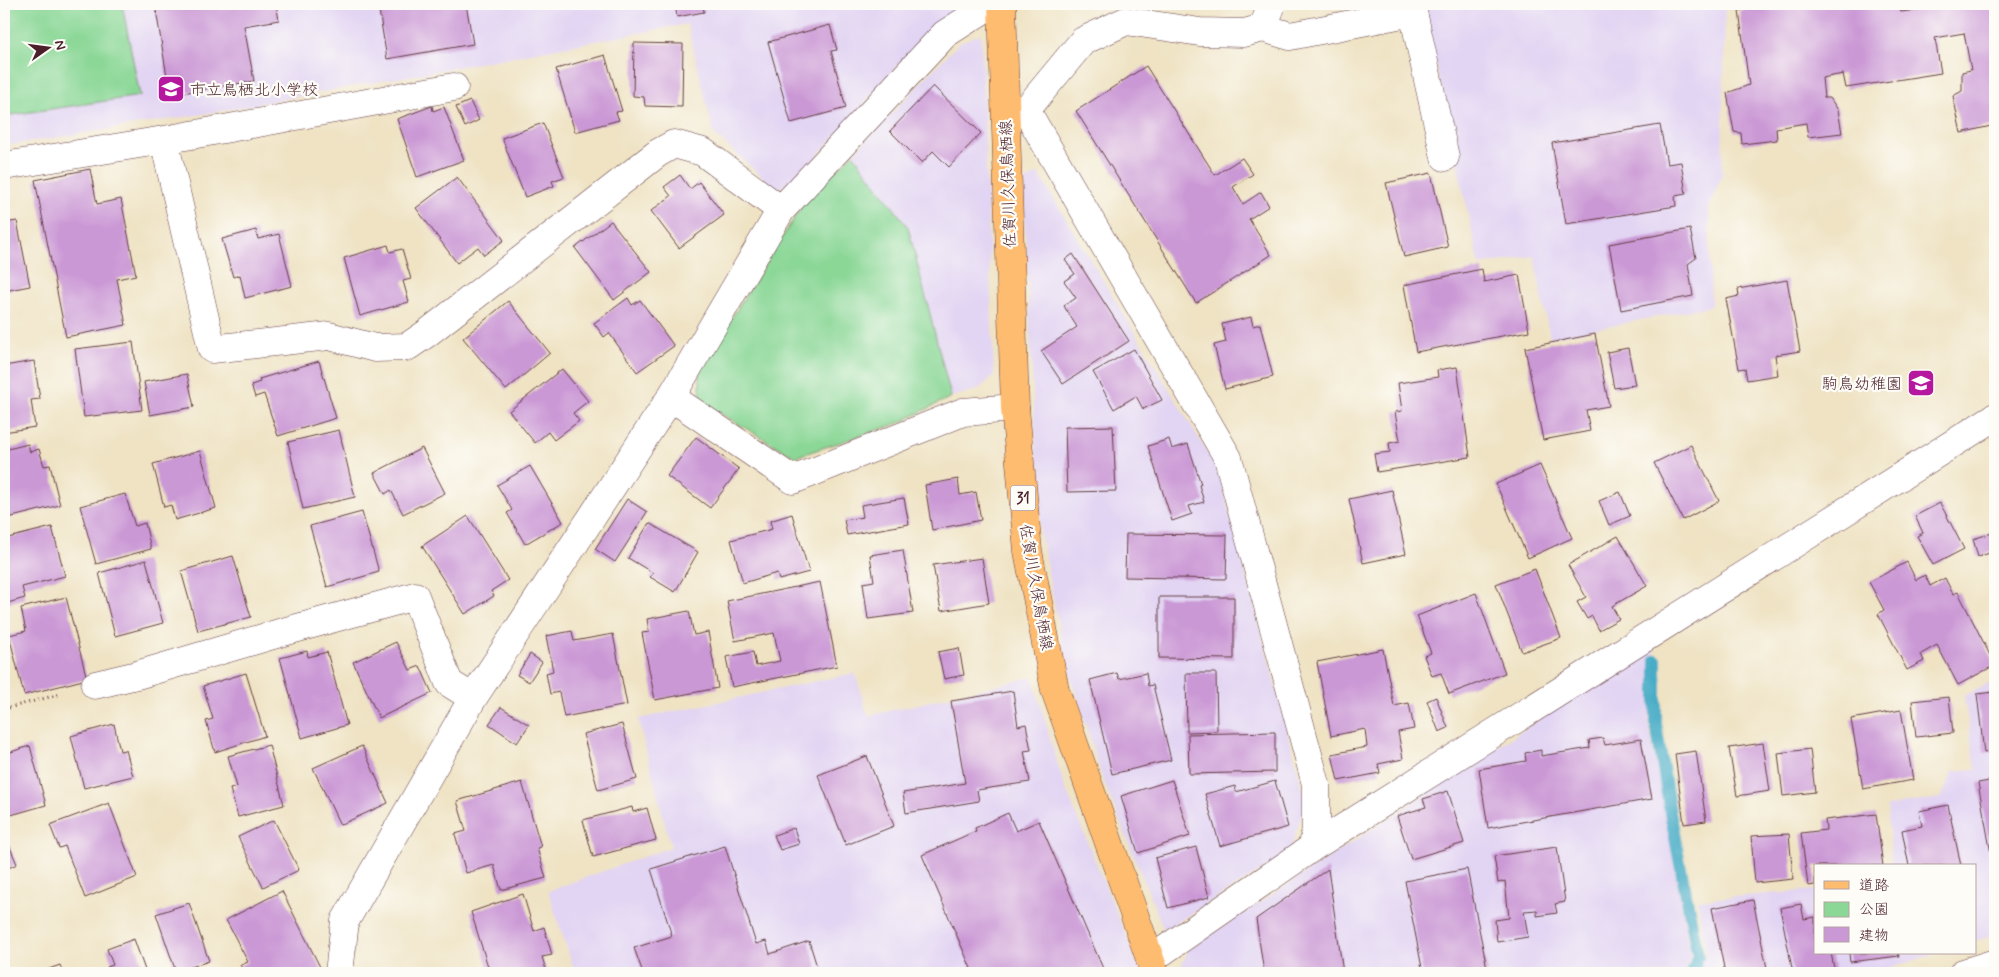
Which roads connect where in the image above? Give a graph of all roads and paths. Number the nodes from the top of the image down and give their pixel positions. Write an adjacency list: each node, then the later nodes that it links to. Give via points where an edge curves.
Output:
1 (992, 4): 9 (street, via 945,34)
2 (1002, 4): 5 (main road, 佐賀川久保鳥栖線 / 31)
3 (1267, 16): 5 (street, via 1244,33 1200,32 1126,21 1083,41); 7 (street, via 1290,36 1414,12)
4 (454, 87): 6 (street)
5 (1016, 114): 11 (main road, 佐賀川久保鳥栖線 / 31); 16 (street, via 1228,458 1316,784)
6 (164, 140): 8 (street); 9 (street, via 212,349 329,336 375,348 408,346 658,153 674,144 703,152)
7 (1445, 157)
8 (4, 166)
9 (781, 210): 10 (street)
10 (671, 397): 11 (street, via 793,480 963,412); 14 (street)
11 (1015, 408): 18 (main road, 佐賀川久保鳥栖線 / 31, via 1028,551 1056,690)
12 (1995, 417): 16 (street)
13 (96, 685): 14 (street, via 415,596 449,683); 15 (path)
14 (474, 698): 19 (street, via 345,921)
15 (4, 709)
16 (1313, 847): 18 (street)
17 (1995, 963): 20 (street)
18 (1153, 967)
19 (339, 973)
20 (1963, 973)

